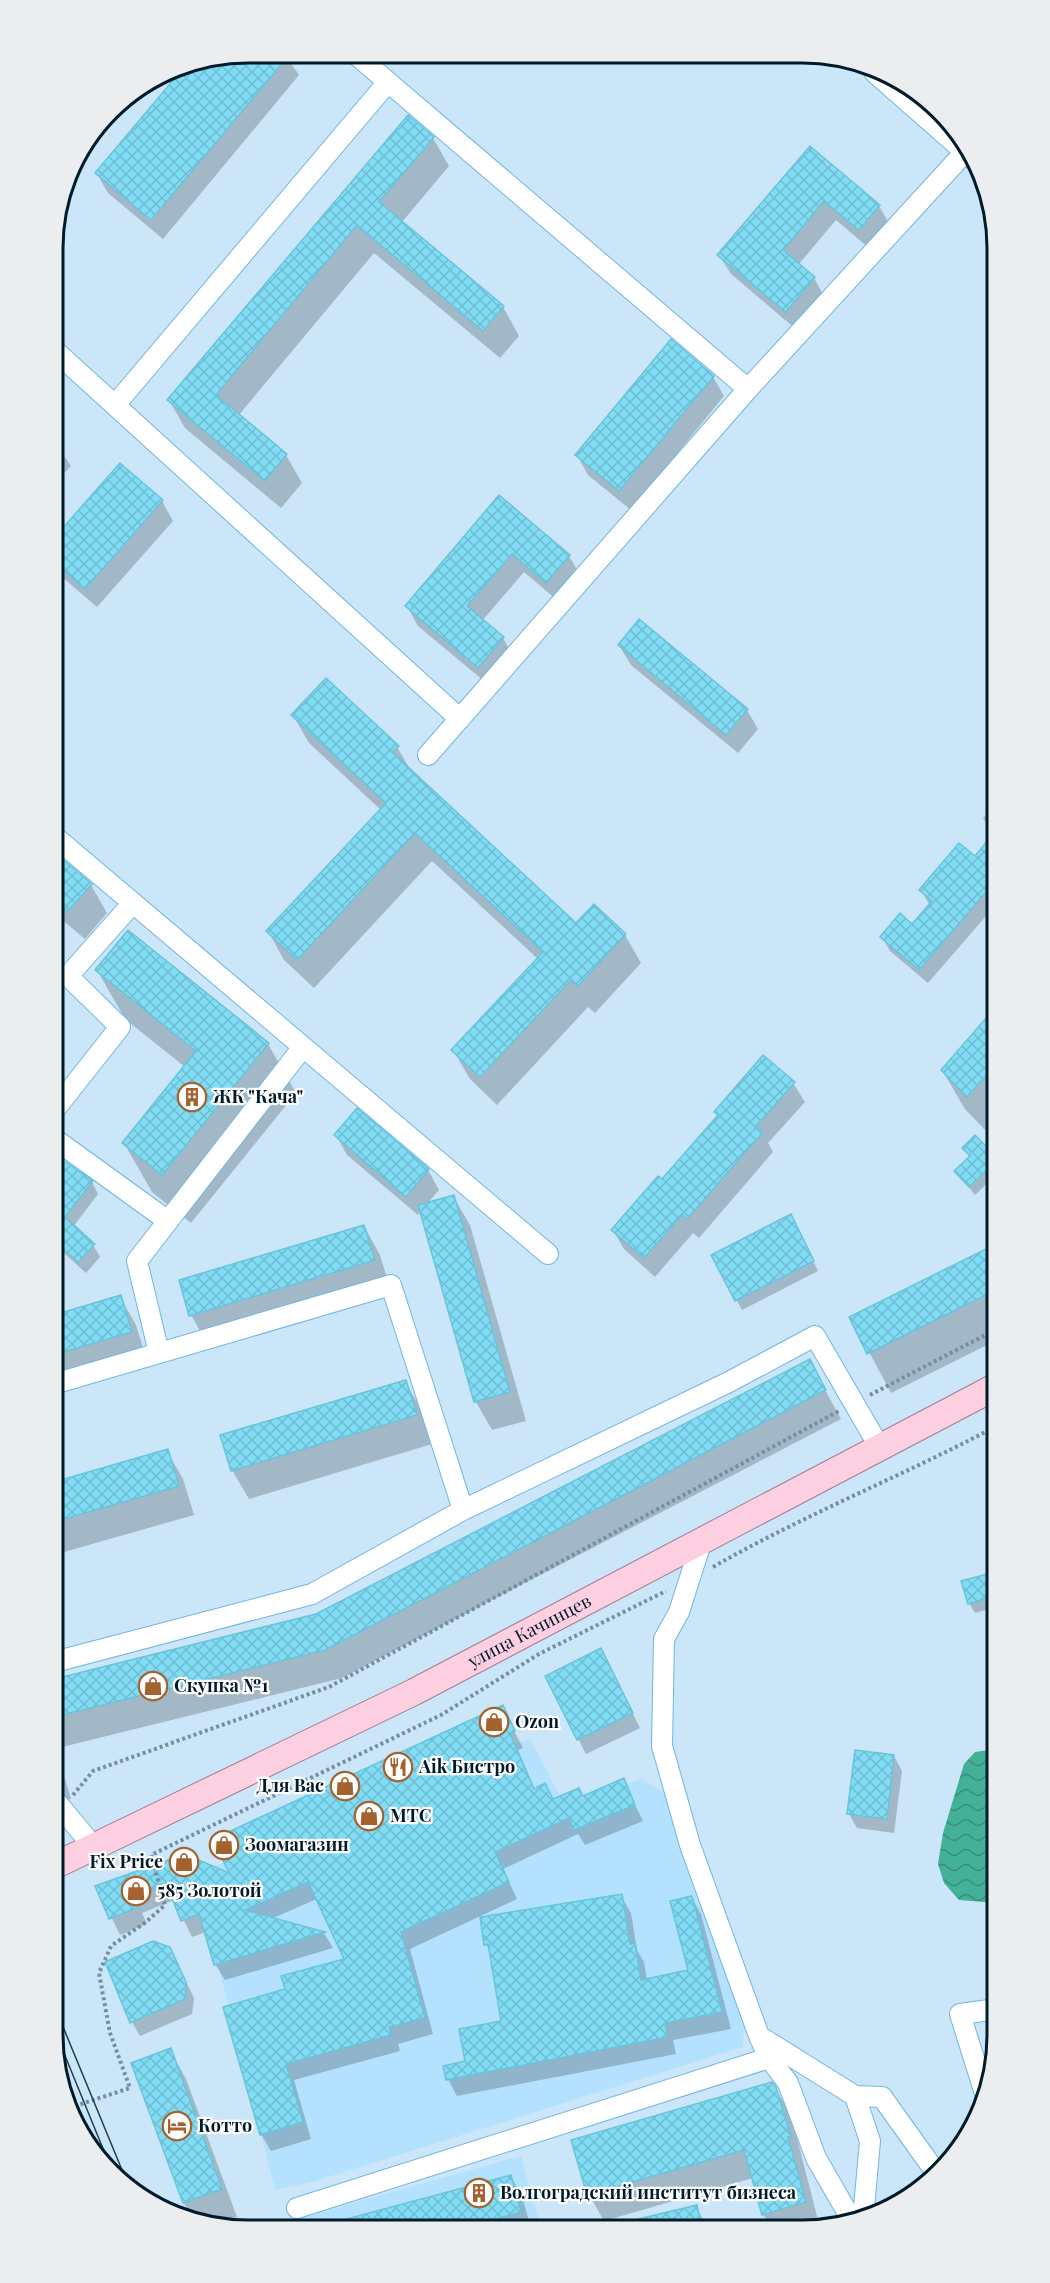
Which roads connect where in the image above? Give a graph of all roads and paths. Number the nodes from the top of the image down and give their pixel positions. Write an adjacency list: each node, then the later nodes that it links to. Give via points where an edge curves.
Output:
1 (366, 63): 2 (street)
2 (388, 82): 7 (street); 8 (street)
3 (884, 82): 4 (street)
4 (955, 144)
5 (965, 160): 7 (street)
6 (63, 358): 8 (street)
7 (748, 389): 9 (street)
8 (115, 405): 9 (street)
9 (460, 718): 10 (street)
10 (428, 755)
11 (63, 844): 12 (street)
12 (132, 904): 13 (street); 14 (street, via 68,976 120,1028)
13 (303, 1047): 16 (street); 17 (street)
14 (63, 1099)
15 (63, 1145): 16 (street)
16 (168, 1221): 19 (street, via 137,1261)
17 (548, 1254)
18 (987, 1334): 22 (path)
19 (159, 1353): 20 (street); 25 (street, via 391,1285)
20 (63, 1381)
21 (987, 1391): 24 (main road, улица Качинцев)
22 (852, 1404): 24 (street); 25 (street, via 815,1336 729,1382); 29 (path, via 329,1687 93,1771)
23 (987, 1431): 27 (path, via 760,1540)
24 (880, 1448): 26 (main road, улица Качинцев)
25 (463, 1510): 28 (street, via 312,1594)
26 (701, 1543): 27 (street); 31 (main road, улица Качинцев, via 414,1692)
27 (689, 1580): 34 (street, via 679,1612 664,1639 662,1746 690,1845); 38 (path, via 539,1654 441,1715 151,1855 165,1905 111,1946 99,1973 110,2033 130,2088)
28 (63, 1659)
29 (63, 1803)
30 (63, 1810): 31 (street)
31 (93, 1846): 32 (main road, улица Качинцев)
32 (63, 1861)
33 (987, 2010): 36 (street, via 960,2014)
34 (759, 2036): 35 (street); 37 (street)
35 (769, 2058): 40 (street); 42 (street, via 788,2083 816,2158)
36 (981, 2082)
37 (855, 2096): 39 (street, via 882,2097); 41 (street, via 870,2141)
38 (77, 2105)
39 (932, 2166)
40 (297, 2208)
41 (863, 2209)
42 (849, 2214)

